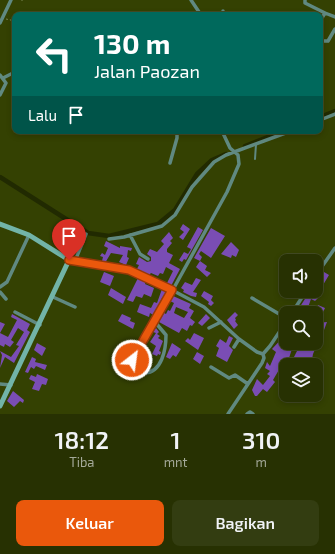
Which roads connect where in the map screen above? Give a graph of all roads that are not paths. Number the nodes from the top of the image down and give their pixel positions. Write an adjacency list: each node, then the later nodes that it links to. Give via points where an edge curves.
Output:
1 (11, 0): 8 (street)
2 (191, 0): 4 (street)
3 (305, 0): 5 (street, via 305,3)
4 (199, 12)
5 (325, 13): 6 (street); 7 (street)
6 (323, 16)
7 (335, 17)
8 (0, 23)
9 (335, 29): 10 (street, via 328,41)
10 (323, 41)
11 (12, 73): 12 (street)
12 (1, 76): 13 (street, via 6,84)
13 (0, 95)
14 (335, 114): 15 (street)
15 (323, 119)
16 (177, 134): 22 (street)
17 (223, 134): 20 (street, via 230,148)
18 (283, 134): 19 (street)
19 (256, 144): 20 (street); 21 (lane)
20 (235, 152): 26 (street, via 207,168 192,187 176,215 168,222); 33 (street, via 239,164 235,175)
21 (255, 159)
22 (170, 163)
23 (0, 224): 25 (street)
24 (86, 234): 30 (street)
25 (29, 235): 30 (street); 32 (street, via 8,280)
26 (130, 235): 27 (street); 29 (street, via 140,254)
27 (109, 239)
28 (335, 248): 31 (street)
29 (148, 259)
30 (72, 260): 33 (street, via 129,270); 35 (street)
31 (323, 265)
32 (0, 287)
33 (172, 290): 41 (street); 42 (street, via 204,307)
34 (0, 292): 37 (street)
35 (53, 297): 38 (street); 43 (street)
36 (252, 298): 40 (street)
37 (6, 299)
38 (75, 307)
39 (15, 312): 43 (street)
40 (279, 314)
41 (155, 322): 41 (street, via 166,335 165,351 154,370 144,373 132,365 132,360)
42 (221, 322): 44 (street); 46 (street)
43 (40, 325): 52 (street)
44 (209, 328)
45 (279, 332): 48 (street)
46 (239, 338): 47 (street); 48 (street)
47 (234, 348)
48 (263, 354): 51 (street, via 262,363)
49 (211, 367): 51 (street, via 228,378 235,375)
50 (0, 384): 52 (street)
51 (248, 384): 54 (street)
52 (10, 385): 53 (street)
53 (0, 406)
54 (228, 414)
55 (247, 414): 56 (street)
56 (253, 414)

